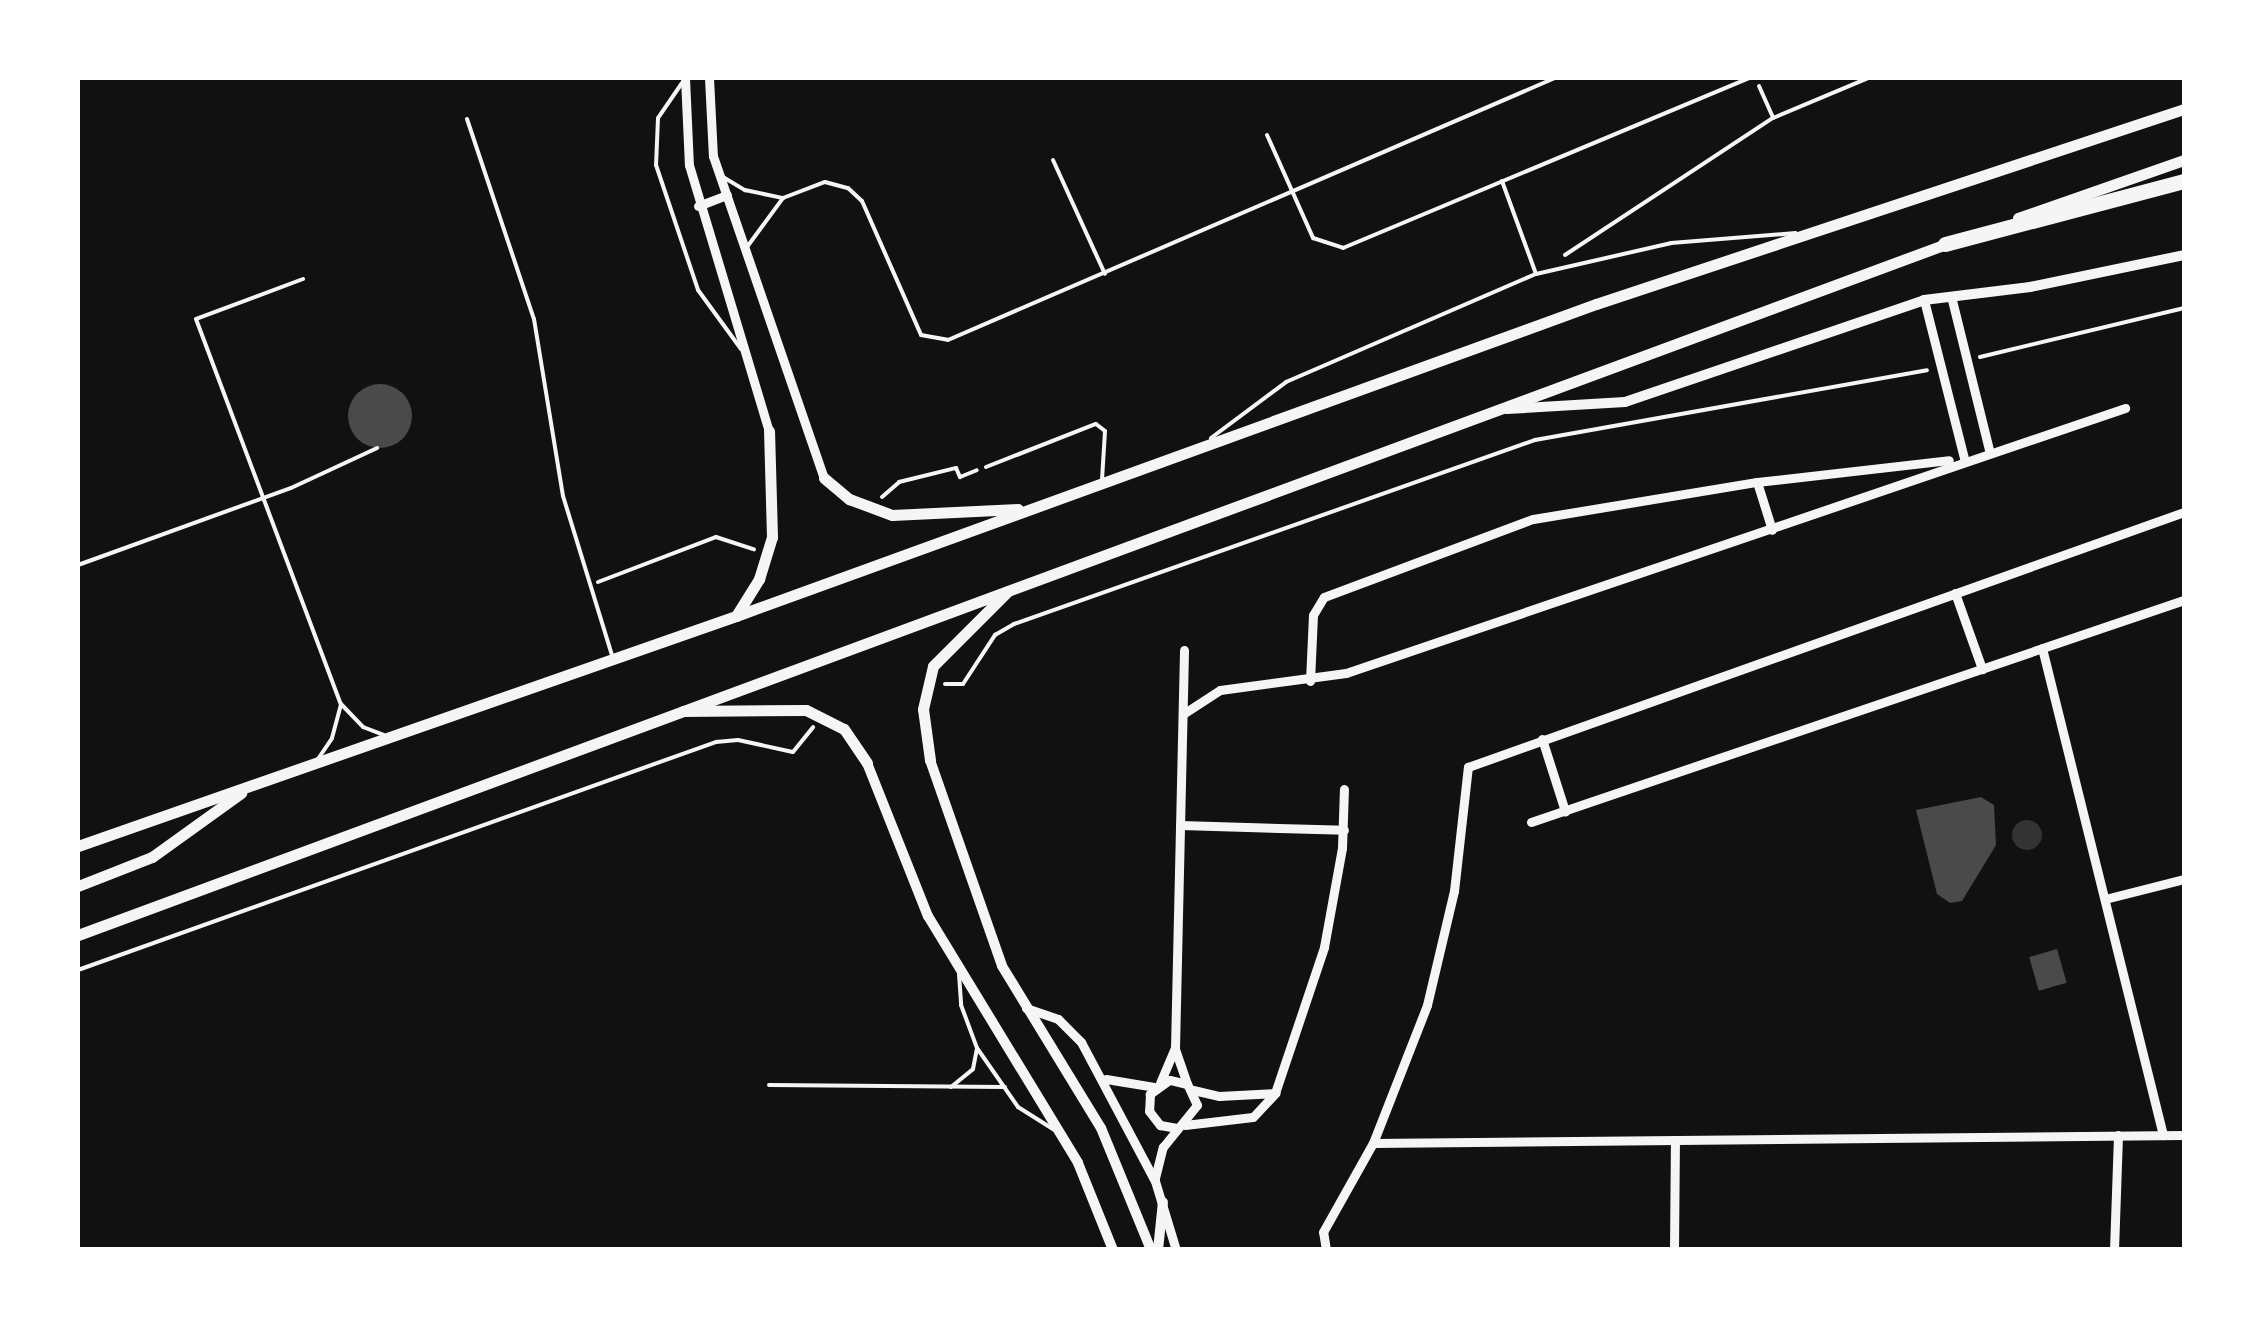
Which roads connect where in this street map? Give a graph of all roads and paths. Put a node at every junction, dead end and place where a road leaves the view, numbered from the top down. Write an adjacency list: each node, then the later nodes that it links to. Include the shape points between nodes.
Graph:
1 (685, 78): 18 (street, via 687,152); 30 (lane, via 658,118 656,164 698,290)
2 (709, 78): 12 (street, via 710,138)
3 (1556, 78): 15 (lane)
4 (1752, 78): 7 (path); 14 (lane)
5 (1868, 78): 7 (path)
6 (2184, 109): 19 (main road)
7 (1773, 118): 24 (path)
8 (466, 119): 50 (lane, via 542,346 562,496)
9 (1267, 135): 15 (lane)
10 (1053, 160): 23 (lane)
11 (2184, 160): 20 (main road)
12 (719, 173): 16 (street); 17 (lane, via 745,190)
13 (2184, 181): 20 (highway)
14 (1502, 182): 15 (lane, via 1343,248 1313,238); 24 (lane)
15 (1292, 192): 23 (lane)
16 (727, 196): 18 (street); 21 (street)
17 (784, 198): 21 (lane); 23 (lane, via 825,182 856,193 921,335 931,340 956,338)
18 (698, 206): 30 (street)
19 (1826, 233): 24 (lane, via 1710,237); 36 (main road, via 1596,304)
20 (1945, 244): 33 (main road)
21 (745, 251): 40 (street)
22 (2184, 255): 26 (street)
23 (1105, 274)
24 (1536, 274): 36 (lane, via 1286,382)
25 (303, 279): 43 (lane, via 196,319)
26 (1950, 296): 27 (street); 29 (street)
27 (1924, 300): 31 (street); 33 (street, via 1664,392 1580,408)
28 (2184, 308): 29 (path)
29 (1966, 360): 37 (street)
30 (754, 365): 34 (street)
31 (1942, 366): 38 (street); 59 (path, via 1534,440 1014,624 995,635 963,684 949,686)
32 (2125, 408): 37 (street)
33 (1489, 409): 51 (main road)
34 (770, 431): 48 (main road, via 774,501)
35 (377, 448): 43 (lane)
36 (1198, 450): 42 (main road)
37 (1989, 450): 38 (street)
38 (1966, 458): 41 (street); 47 (street)
39 (986, 466): 42 (lane, via 1100,424); 45 (path, via 960,477 956,468 899,482 883,495)
40 (824, 478): 45 (main road)
41 (1757, 482): 47 (street); 60 (street, via 1555,512 1324,597 1313,615)
42 (1103, 483): 44 (main road)
43 (264, 497): 49 (lane); 61 (lane)
44 (1032, 508): 45 (main road, via 920,516); 54 (main road)
45 (878, 512)
46 (2184, 512): 52 (street)
47 (1772, 530): 60 (street)
48 (768, 554): 50 (path, via 716,538); 54 (main road)
49 (78, 565)
50 (589, 585): 57 (lane)
51 (1014, 585): 59 (main road, via 946,647); 62 (main road)
52 (1955, 593): 58 (street); 66 (street)
53 (2184, 600): 55 (street)
54 (736, 616): 57 (main road)
55 (2042, 648): 58 (street); 79 (street)
56 (1184, 650): 64 (street)
57 (613, 660): 65 (main road)
58 (1982, 669): 72 (street)
59 (928, 676): 67 (main road, via 923,709)
60 (1310, 682): 64 (street, via 1239,684)
61 (341, 704): 65 (lane, via 363,727); 69 (lane, via 332,738)
62 (674, 711): 63 (main road); 80 (main road)
63 (817, 713): 68 (main road, via 844,728); 81 (path, via 809,740 793,752 716,742)
64 (1183, 714): 74 (street)
65 (394, 737): 69 (main road)
66 (1542, 738): 72 (street); 99 (street, via 1468,767 1443,943 1427,1005)
67 (930, 760): 83 (street, via 993,944)
68 (867, 763): 82 (street, via 914,887)
69 (311, 765): 70 (main road)
70 (248, 787): 76 (main road); 78 (main road, via 152,857)
71 (1344, 789): 75 (street)
72 (1565, 811): 73 (street)
73 (1531, 822)
74 (1180, 825): 75 (street); 85 (street)
75 (1344, 830): 92 (street, via 1324,948)
76 (78, 846)
77 (2184, 879): 79 (street)
78 (78, 886)
79 (2104, 898): 97 (street)
80 (78, 935)
81 (78, 970)
82 (960, 974): 84 (lane); 94 (street)
83 (1026, 1008): 86 (street, via 1067,1025); 103 (street, via 1102,1128)
84 (977, 1048): 89 (lane, via 973,1069); 90 (lane)
85 (1175, 1048): 88 (street); 91 (street)
86 (1103, 1078): 88 (street); 100 (street)
87 (769, 1085): 89 (lane)
88 (1158, 1085): 91 (street); 93 (street, via 1149,1112 1160,1125)
89 (950, 1087): 90 (lane)
90 (1005, 1087): 94 (lane, via 1027,1116)
91 (1190, 1087): 92 (street, via 1237,1096); 93 (street, via 1195,1113)
92 (1274, 1093): 93 (street, via 1262,1113)
93 (1181, 1126): 100 (street, via 1159,1158)
94 (1060, 1132): 102 (street)
95 (2184, 1134): 97 (street)
96 (2118, 1135): 97 (street); 98 (street); 108 (street)
97 (2163, 1135)
98 (1675, 1140): 99 (street); 107 (street)
99 (1373, 1144): 106 (street, via 1323,1232)
100 (1155, 1181): 101 (street)
101 (1164, 1202): 104 (street); 105 (street)
102 (1113, 1250)
103 (1151, 1250)
104 (1158, 1250)
105 (1176, 1250)
106 (1326, 1250)
107 (1674, 1250)
108 (2114, 1250)

